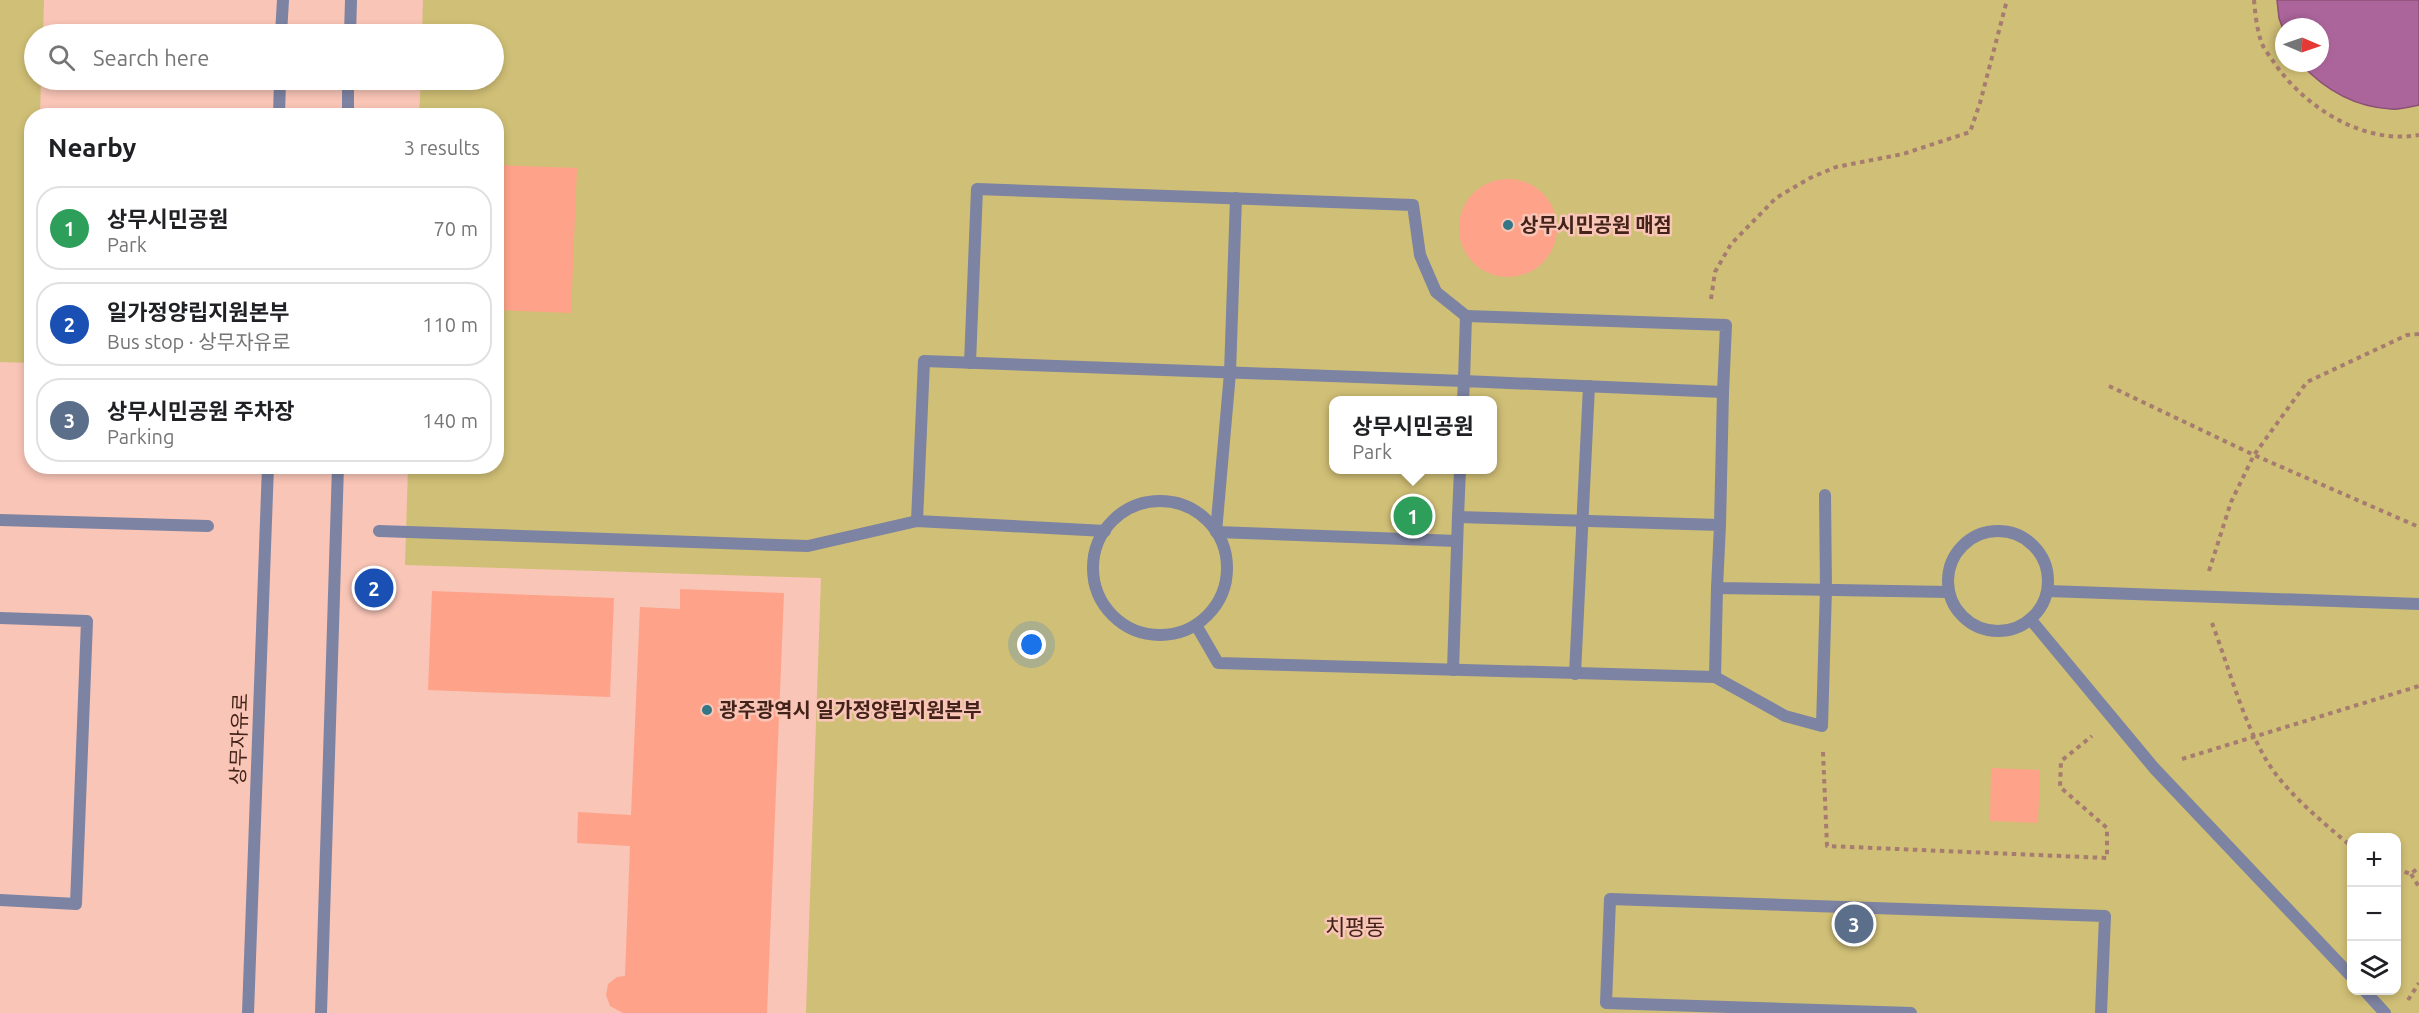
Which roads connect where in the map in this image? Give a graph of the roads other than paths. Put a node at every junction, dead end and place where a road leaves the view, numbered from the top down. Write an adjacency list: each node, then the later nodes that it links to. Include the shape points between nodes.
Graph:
1 (283, 0): 3 (street)
2 (351, 0): 4 (street)
3 (282, 24)
4 (350, 24)
5 (280, 90): 7 (street)
6 (348, 90): 8 (street)
7 (279, 108)
8 (348, 108)
9 (1236, 198): 10 (street, via 1413,205 1420,255 1436,292); 11 (street, via 977,189); 12 (street)
10 (1466, 316): 13 (street); 15 (street, via 1725,325)
11 (970, 363): 12 (street); 24 (street, via 924,362)
12 (1230, 373): 13 (street); 29 (street)
13 (1464, 381): 14 (street); 16 (street)
14 (1589, 386): 15 (street); 23 (street)
15 (1723, 392): 25 (street)
16 (1463, 396)
17 (268, 474): 46 (street, 상무자유로)
18 (338, 474): 47 (street)
19 (1460, 474): 21 (street)
20 (1825, 495): 32 (street)
21 (1458, 517): 23 (street); 30 (street)
22 (0, 520): 26 (street)
23 (1583, 520): 25 (street); 40 (street)
24 (917, 521): 27 (street, via 808,546); 28 (street)
25 (1720, 525): 31 (street)
26 (208, 526)
27 (379, 531)
28 (1105, 531): 29 (street, via 1121,514 1141,504 1164,501 1185,506 1202,516); 38 (street, via 1095,551 1093,574 1099,597 1112,615 1130,629 1152,635 1175,634)
29 (1216, 532): 30 (street); 38 (street, via 1227,572 1212,611)
30 (1457, 541): 39 (street)
31 (1717, 588): 32 (street); 41 (street)
32 (1826, 589): 34 (street); 41 (street, via 1822,726 1785,716)
33 (2048, 591): 34 (street, via 2044,560 2035,547 2022,537 1991,531 1963,545 1953,558); 35 (street); 37 (street)
34 (1949, 592): 37 (street, via 1967,621 1982,630 2000,632)
35 (2419, 604)
36 (0, 618): 42 (street, via 87,621 76,904)
37 (2031, 620): 43 (street, via 2154,768)
38 (1196, 625): 39 (street, via 1218,663)
39 (1454, 670): 40 (street)
40 (1575, 674): 41 (street)
41 (1715, 677)
42 (0, 900)
43 (2347, 972)
44 (2369, 995): 50 (street)
45 (1606, 1008): 48 (street); 49 (street, via 1610,899 2105,916)
46 (248, 1013)
47 (321, 1013)
48 (1911, 1013)
49 (2102, 1013)
50 (2385, 1013)

